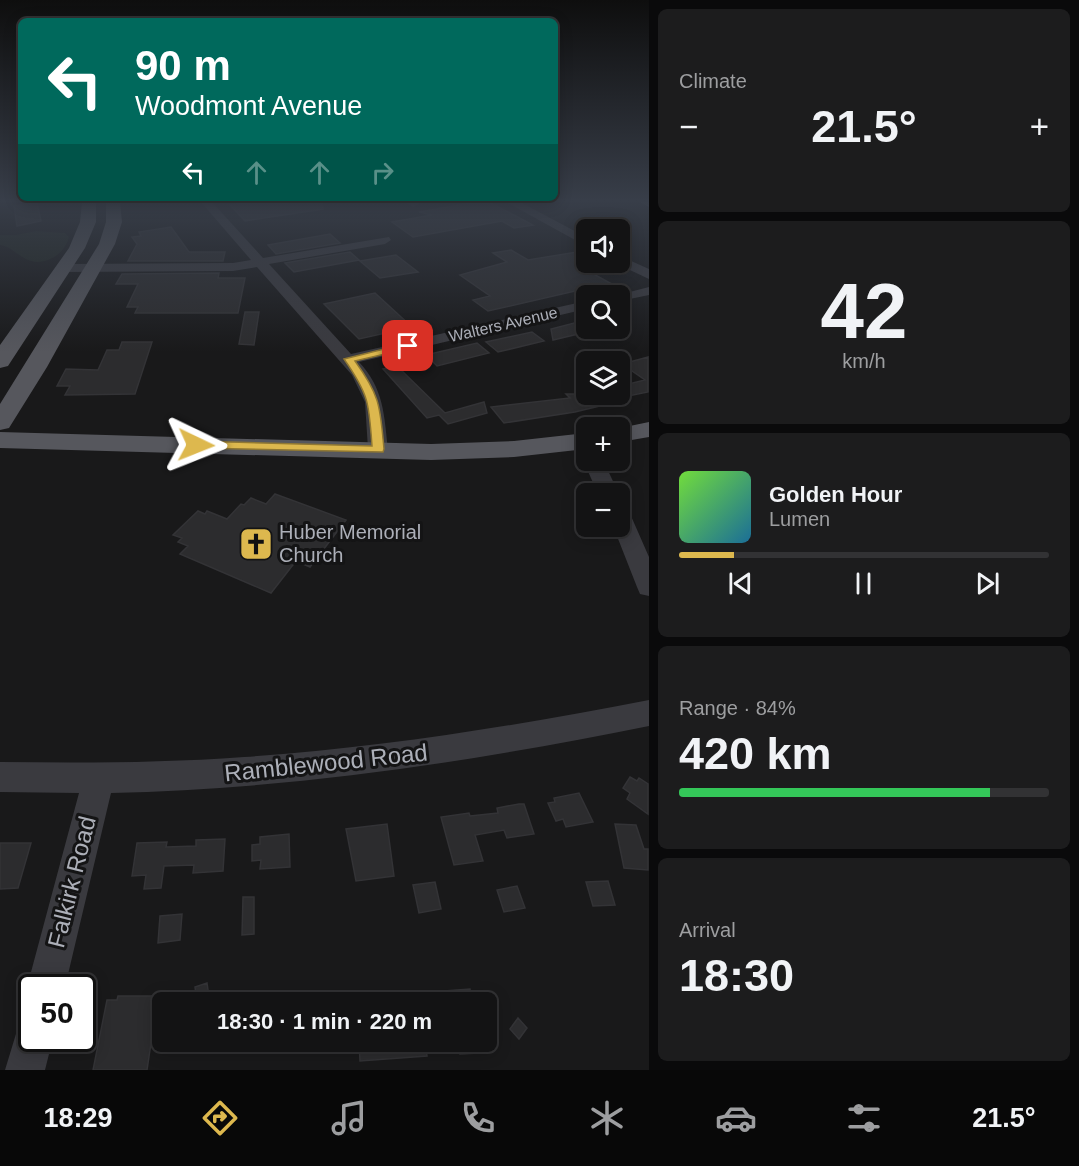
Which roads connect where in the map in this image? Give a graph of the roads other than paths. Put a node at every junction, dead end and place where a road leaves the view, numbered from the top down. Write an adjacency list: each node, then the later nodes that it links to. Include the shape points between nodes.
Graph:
1 (74, 252): 7 (main road)
2 (102, 252): 8 (main road)
3 (251, 252): 5 (street)
4 (321, 252): 5 (street)
5 (261, 263): 8 (street, via 224,268); 13 (street)
6 (630, 265): 9 (street)
7 (64, 268): 8 (street); 14 (main road)
8 (92, 268): 15 (main road)
9 (648, 275)
10 (648, 291): 11 (street)
11 (630, 295)
12 (576, 307): 13 (street, Walters Avenue)
13 (349, 359): 20 (street, via 374,402)
14 (0, 362)
15 (0, 423)
16 (648, 429): 17 (main road)
17 (630, 433)
18 (0, 440): 20 (main road)
19 (576, 448): 20 (main road)
20 (378, 449)
21 (628, 537): 22 (street)
22 (648, 587)
23 (648, 713): 25 (street, Ramblewood Road, via 384,760 165,778)
24 (0, 777): 25 (street, Ramblewood Road)
25 (99, 777): 26 (street, Falkirk Road)
26 (49, 974)
27 (30, 1052): 28 (street)
28 (25, 1070)

